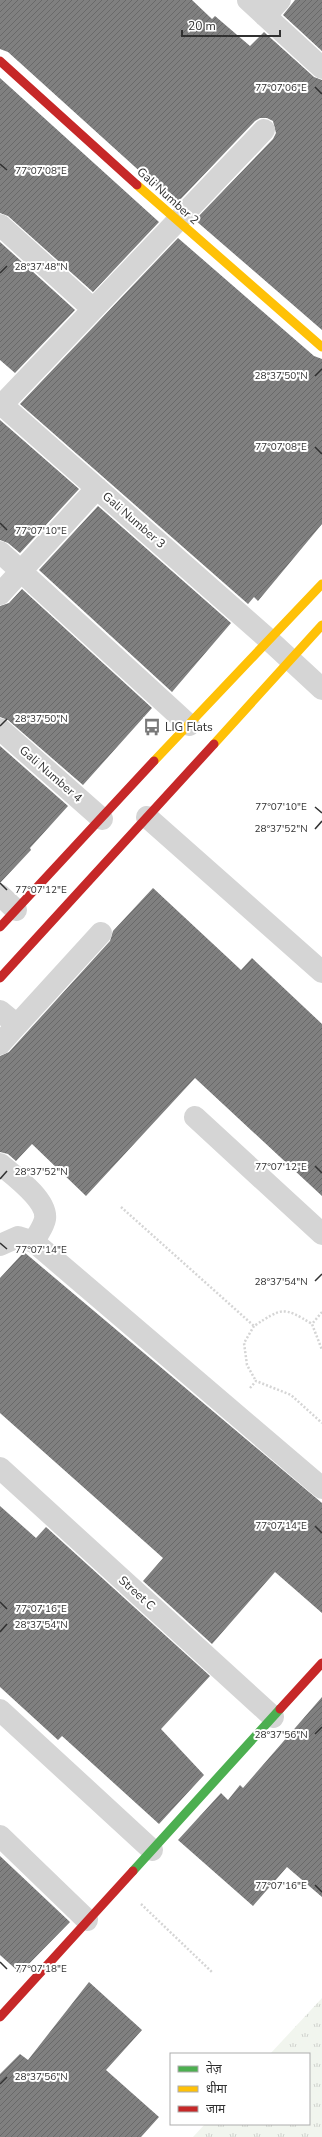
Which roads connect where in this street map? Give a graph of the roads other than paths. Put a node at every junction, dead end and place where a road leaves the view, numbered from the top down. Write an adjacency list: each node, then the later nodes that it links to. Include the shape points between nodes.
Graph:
1 (248, 0): 3 (street)
2 (280, 0): 3 (street)
3 (265, 16): 5 (street)
4 (0, 61): 7 (street, Gali Number 2)
5 (322, 68)
6 (264, 130): 7 (street)
7 (177, 221): 9 (street); 10 (street, Gali Number 2)
8 (0, 225): 9 (street)
9 (93, 309): 11 (street)
10 (322, 347)
11 (1, 405): 12 (street, Gali Number 3)
12 (98, 488): 14 (street); 18 (street, Gali Number 3)
13 (0, 552): 14 (street)
14 (21, 572): 16 (street); 21 (street)
15 (322, 584): 18 (street)
16 (0, 594)
17 (322, 625): 19 (street)
18 (268, 639): 19 (street, Gali Number 3); 21 (street)
19 (290, 660): 20 (street, Gali Number 3); 23 (street)
20 (322, 689)
21 (189, 725): 24 (street)
22 (0, 729): 24 (street, Gali Number 4)
23 (147, 817): 29 (street); 30 (street)
24 (102, 819): 26 (street)
25 (0, 895): 26 (street)
26 (16, 910): 27 (street)
27 (0, 927)
28 (101, 933): 32 (street)
29 (322, 972)
30 (0, 978)
31 (0, 1011): 32 (street)
32 (17, 1025): 33 (street)
33 (0, 1044)
34 (196, 1117): 36 (street)
35 (0, 1164): 37 (street, via 23,1183 44,1208 45,1219)
36 (322, 1234)
37 (34, 1242): 38 (street, via 18,1237); 40 (street)
38 (0, 1245)
39 (0, 1468): 43 (street, Street C)
40 (322, 1488)
41 (322, 1663): 43 (street)
42 (0, 1710): 45 (street)
43 (273, 1717): 45 (street)
44 (0, 1836): 46 (street)
45 (152, 1850): 46 (street)
46 (87, 1920): 47 (street)
47 (0, 2017)

